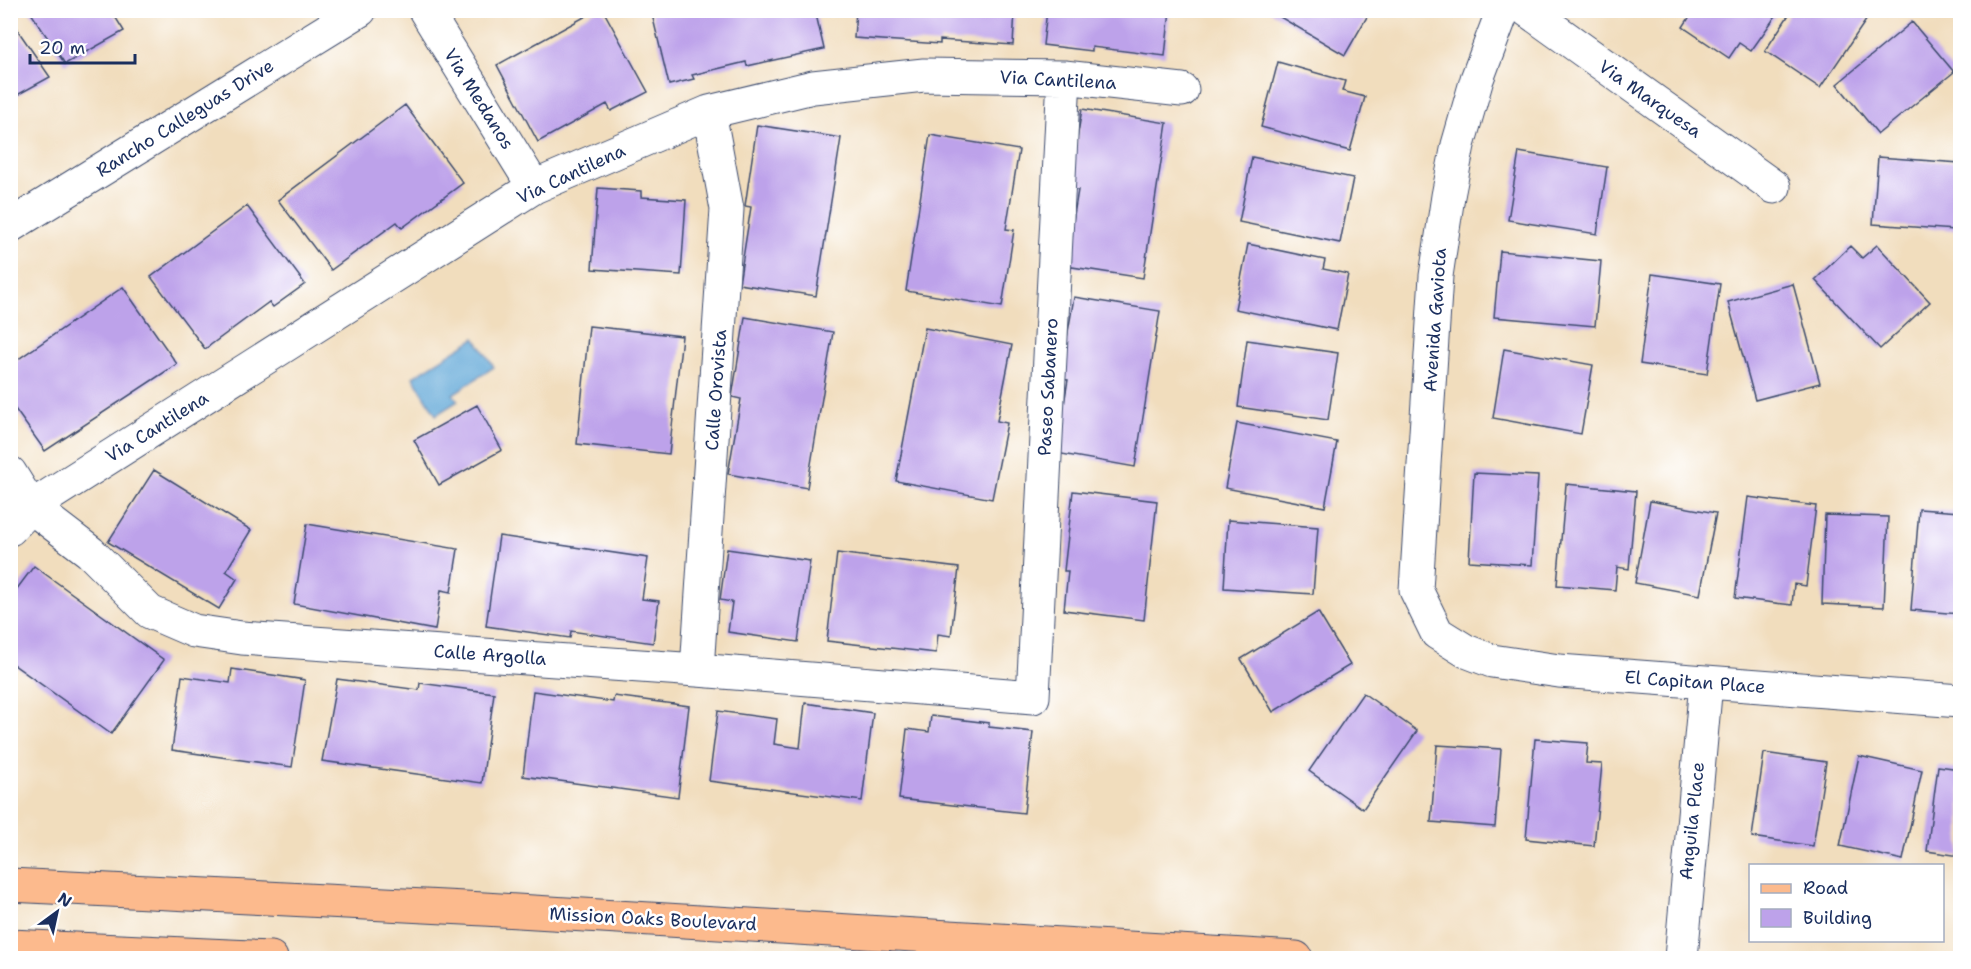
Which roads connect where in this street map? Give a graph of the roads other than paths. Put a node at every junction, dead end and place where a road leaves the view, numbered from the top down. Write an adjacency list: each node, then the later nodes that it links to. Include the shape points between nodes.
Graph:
1 (360, 10): 10 (street, Rancho Calleguas Drive)
2 (425, 10): 8 (street, Via Medanos)
3 (1503, 10): 13 (street, Avenida Gaviota, via 1458,145 1437,276 1416,590)
4 (1527, 10): 9 (street, Via Marquesa)
5 (1064, 77): 6 (street, Via Cantilena); 7 (street, Via Cantilena, via 924,75 813,87); 16 (street, Paseo Sabanero)
6 (1182, 90)
7 (709, 112): 8 (street, Via Cantilena); 14 (street, Calle Orovista, via 727,209)
8 (534, 187): 12 (street, Via Cantilena)
9 (1774, 187)
10 (10, 226)
11 (10, 473): 12 (street, Calle Argolla)
12 (21, 518): 14 (street, Calle Argolla, via 90,552 150,612 194,631 242,638)
13 (1437, 633): 15 (street, El Capitan Place, via 1492,661 1558,671)
14 (698, 669): 16 (street, Calle Argolla)
15 (1706, 683): 17 (street, El Capitan Place); 22 (street, Anguila Place)
16 (1033, 697)
17 (1960, 700)
18 (10, 885): 21 (main road, Mission Oaks Boulevard)
19 (10, 946): 20 (main road)
20 (271, 958)
21 (1296, 958)
22 (1681, 958)

